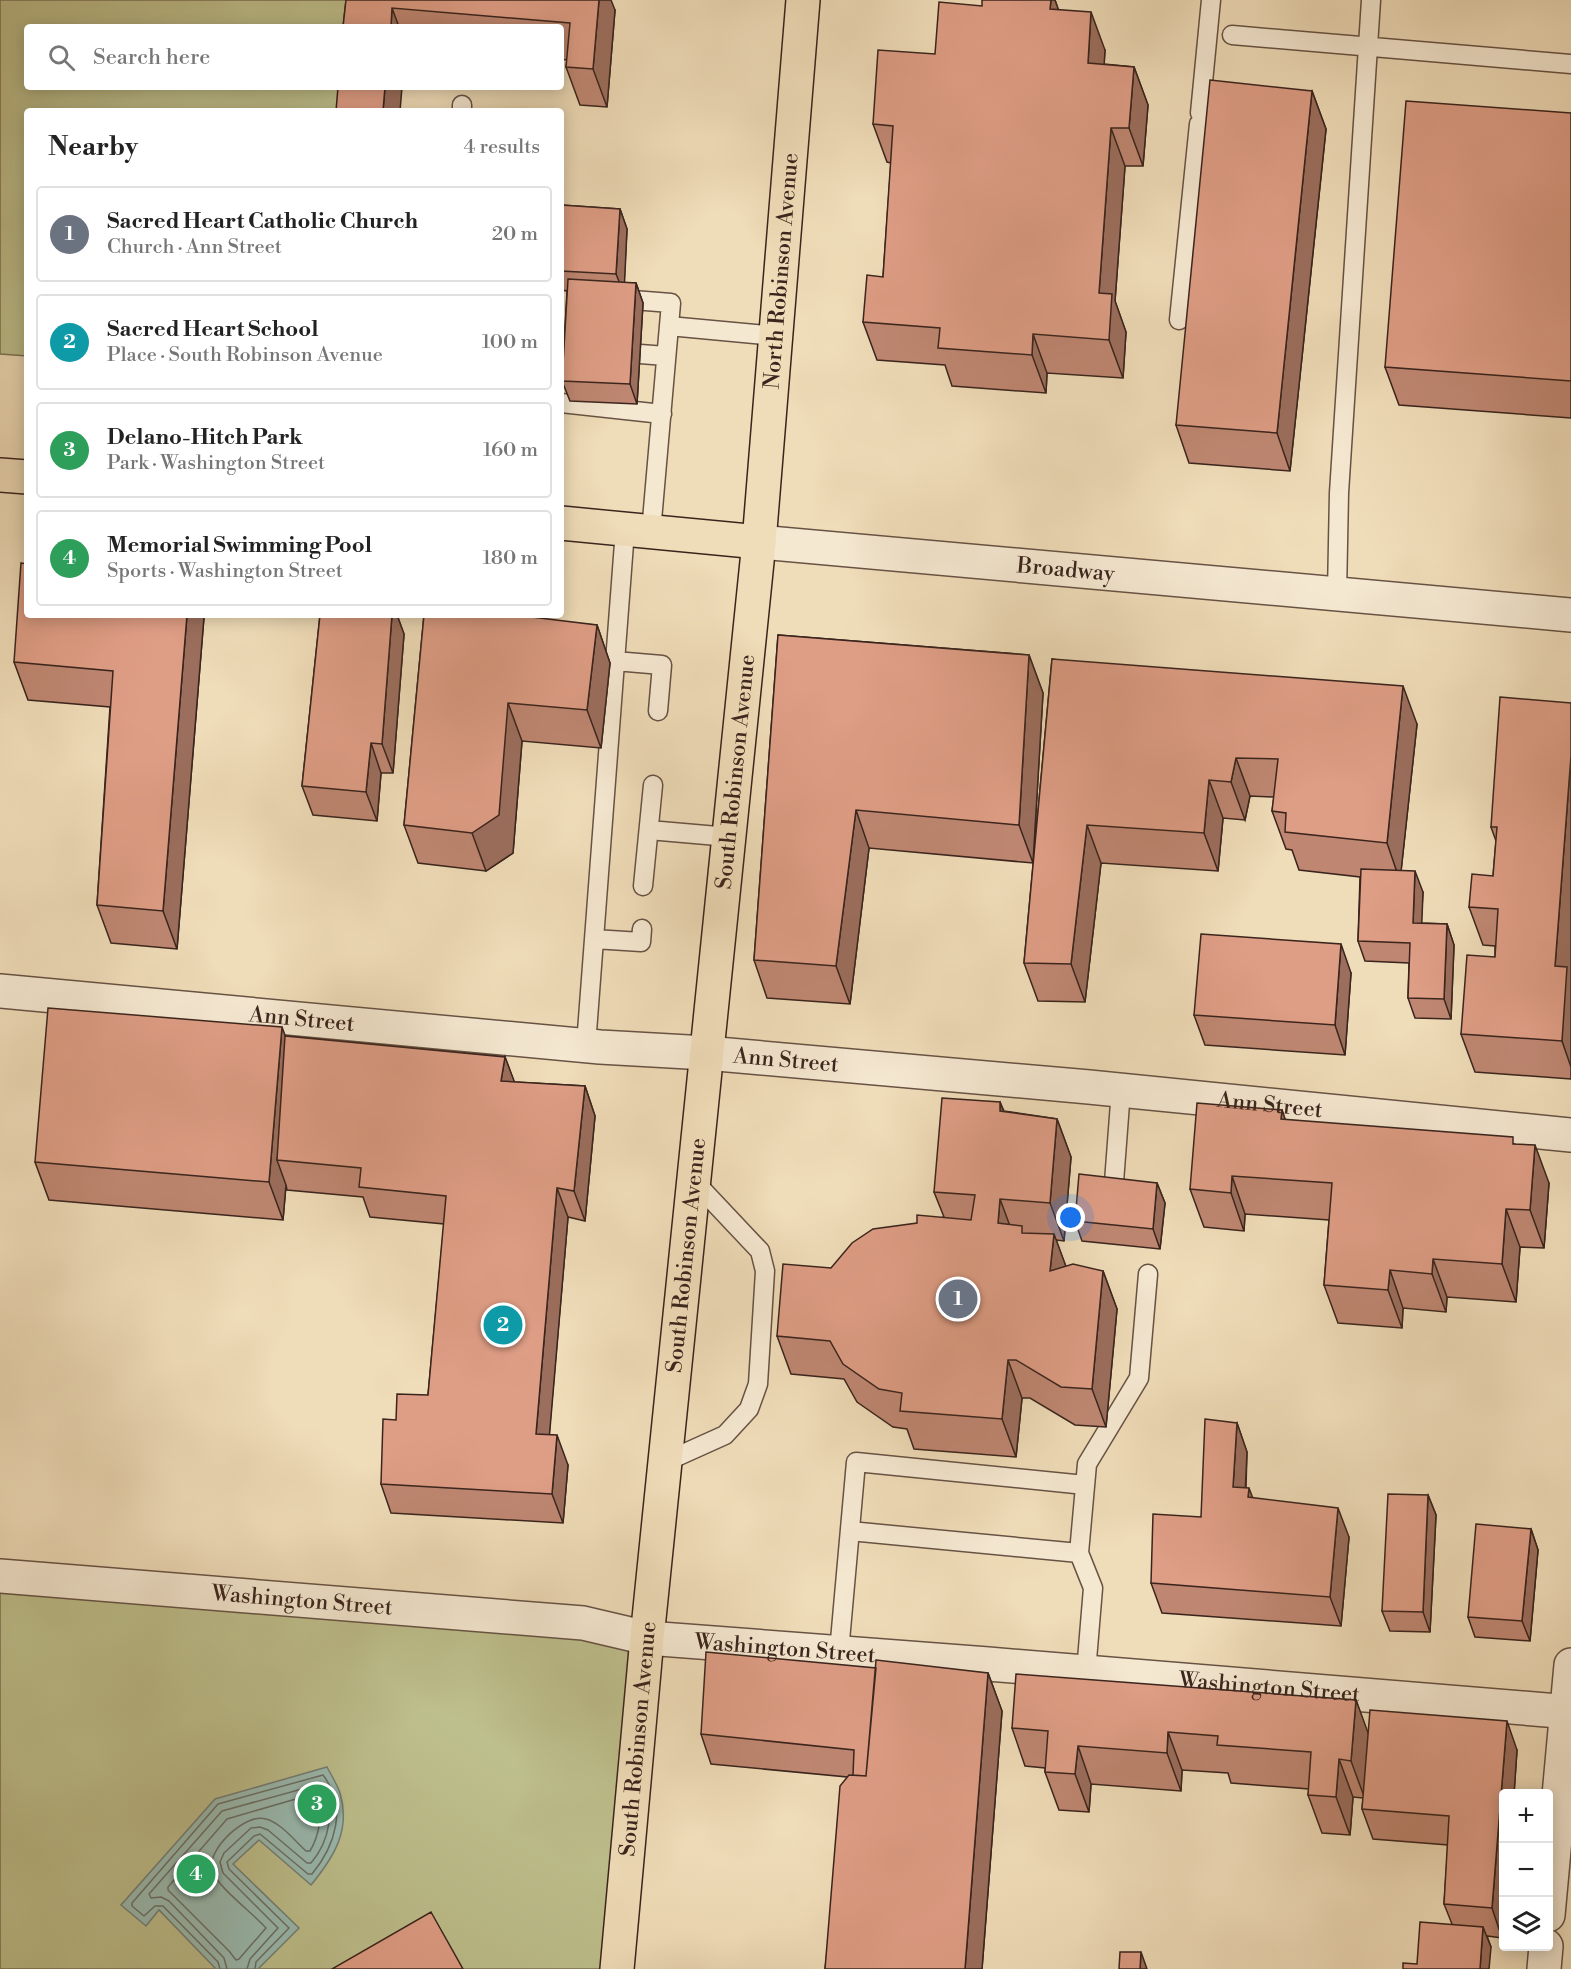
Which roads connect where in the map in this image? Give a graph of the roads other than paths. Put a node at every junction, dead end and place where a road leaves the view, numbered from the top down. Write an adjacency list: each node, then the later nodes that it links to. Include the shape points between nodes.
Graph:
1 (803, 0): 10 (main road, North Robinson Avenue)
2 (1212, 0): 8 (lane)
3 (1371, 0): 5 (lane)
4 (1232, 35): 5 (lane)
5 (1369, 46): 6 (lane); 20 (lane, via 1339,493)
6 (1571, 64)
7 (605, 298): 9 (lane, via 671,303)
8 (1179, 320)
9 (669, 326): 10 (lane); 12 (lane)
10 (776, 336): 19 (main road, North Robinson Avenue)
11 (640, 354): 12 (lane)
12 (666, 356): 14 (lane)
13 (564, 403): 14 (lane)
14 (662, 414): 18 (lane)
15 (0, 475): 16 (main road)
16 (24, 477)
17 (564, 523): 18 (main road, Broadway)
18 (638, 531): 19 (main road, Broadway); 22 (lane)
19 (759, 542): 20 (street, Broadway); 26 (main road, South Robinson Avenue)
20 (1337, 594): 21 (street, Broadway)
21 (1571, 615)
22 (615, 661): 23 (lane, via 662,665); 29 (lane)
23 (658, 711)
24 (653, 785): 25 (lane)
25 (649, 830): 26 (lane); 27 (lane)
26 (729, 837): 32 (main road, South Robinson Avenue)
27 (643, 886)
28 (642, 929): 29 (lane, via 641,942)
29 (594, 939): 31 (lane)
30 (0, 992): 31 (street, Ann Street)
31 (586, 1045): 32 (street, Ann Street)
32 (706, 1053): 33 (street, Ann Street); 35 (main road, South Robinson Avenue)
33 (1121, 1090): 34 (street, Ann Street); 36 (lane)
34 (1571, 1135)
35 (693, 1180): 38 (main road, South Robinson Avenue); 38 (lane, via 760,1251 765,1271 758,1384 749,1409 725,1435)
36 (1114, 1182)
37 (1148, 1274): 39 (lane, via 1139,1378 1087,1464)
38 (665, 1462): 43 (main road, South Robinson Avenue)
39 (1085, 1485): 40 (lane, via 856,1462); 41 (lane)
40 (850, 1531): 41 (lane); 44 (lane)
41 (1079, 1553): 46 (lane, via 1093,1588)
42 (0, 1575): 43 (street, Washington Street, via 583,1623)
43 (647, 1638): 44 (street, Washington Street); 50 (main road, South Robinson Avenue)
44 (839, 1652): 46 (street, Washington Street)
45 (1571, 1665): 47 (street)
46 (1086, 1672): 47 (street, Washington Street)
47 (1569, 1712): 48 (street)
48 (1550, 1897)
49 (1546, 1951): 51 (street)
50 (617, 1969)
51 (1544, 1969)

